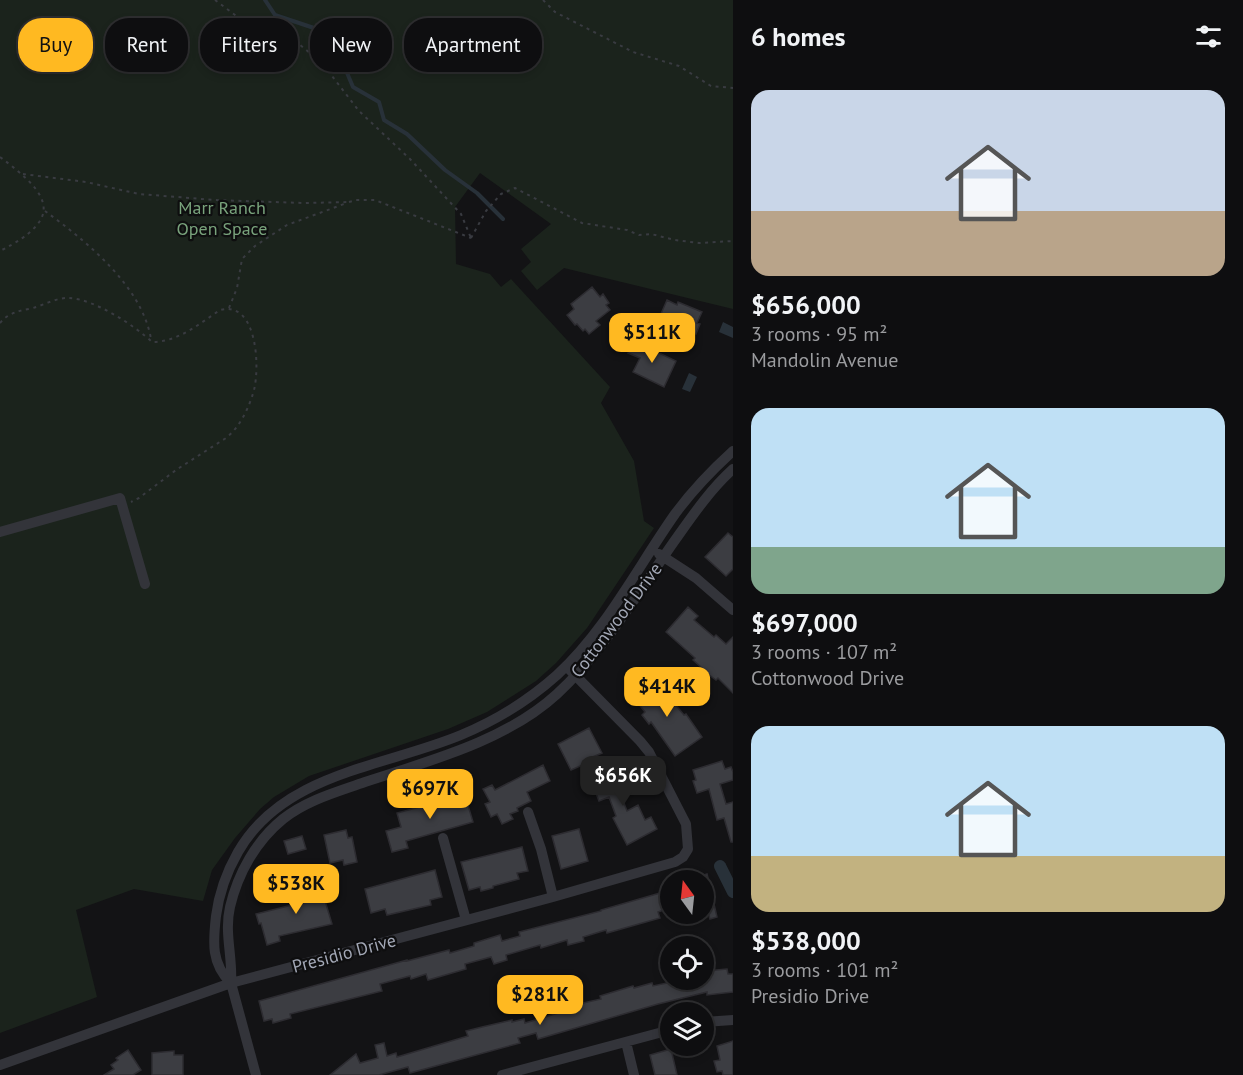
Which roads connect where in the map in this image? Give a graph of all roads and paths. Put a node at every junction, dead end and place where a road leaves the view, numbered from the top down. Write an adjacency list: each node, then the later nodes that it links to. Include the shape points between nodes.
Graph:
1 (215, 0): 8 (path, via 243,21 299,44 322,63 359,111 461,214)
2 (543, 0): 3 (path, via 555,12 633,52 679,66 711,86)
3 (733, 88)
4 (0, 157): 5 (path)
5 (23, 174): 6 (path, via 139,194 215,200); 7 (path, via 40,194)
6 (350, 202): 8 (path, via 375,200); 11 (path, via 287,225 255,246 242,259)
7 (45, 211): 10 (path, via 30,233); 13 (path, via 87,243 121,279 139,306)
8 (471, 238): 9 (path, via 486,211 501,194 515,188 582,223 699,243)
9 (733, 241)
10 (0, 251)
11 (229, 308): 13 (path, via 173,339); 16 (path, via 248,322 256,353 254,388 245,414 226,438)
12 (0, 323): 13 (path, via 17,311 68,297 89,302 141,331)
13 (152, 342)
14 (733, 451): 18 (street, Cottonwood Drive, via 676,513)
15 (733, 469): 19 (street, Cottonwood Drive, via 700,505)
16 (123, 505): 17 (street, via 120,498); 20 (street)
17 (0, 532)
18 (652, 550): 19 (street); 22 (street, Cottonwood Drive)
19 (663, 556): 21 (street); 23 (street, Cottonwood Drive)
20 (145, 584)
21 (733, 610)
22 (566, 666): 23 (street); 28 (street, Cottonwood Drive, via 522,703 486,724 315,785 295,794 262,820 231,865 217,906 216,962 220,973)
23 (577, 675): 26 (street, Presidio Drive, via 650,752 686,824 688,849 675,862); 28 (street, Cottonwood Drive, via 555,696 490,738 307,803 283,819 258,844 233,896 227,924)
24 (528, 812): 26 (street)
25 (443, 838): 27 (street)
26 (554, 897): 27 (street, Presidio Drive)
27 (466, 920): 28 (street, Presidio Drive)
28 (231, 983): 33 (street, Presidio Drive); 34 (street)
29 (733, 1020): 30 (street)
30 (714, 1021)
31 (660, 1033): 32 (street)
32 (626, 1042): 35 (street); 36 (street)
33 (0, 1065)
34 (256, 1075)
35 (502, 1075)
36 (634, 1075)

